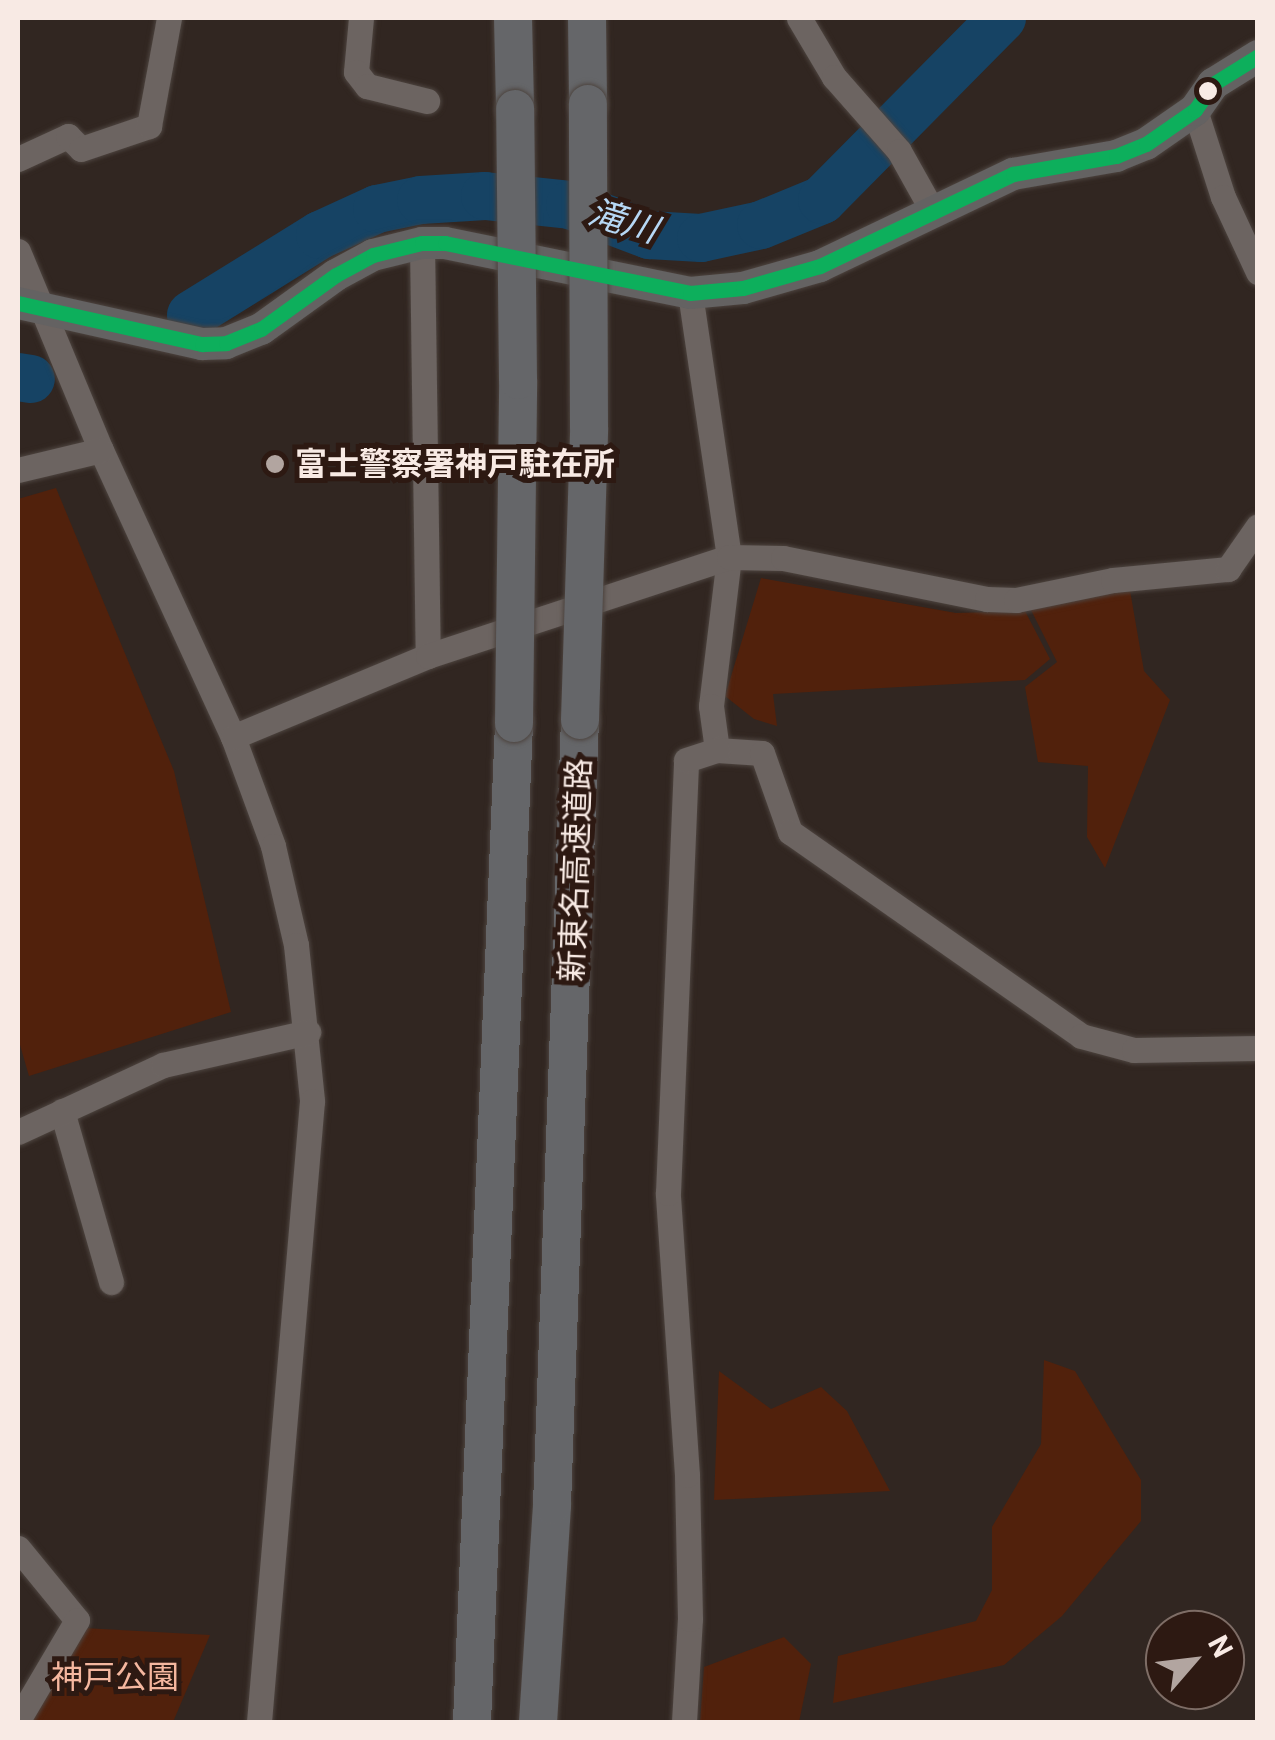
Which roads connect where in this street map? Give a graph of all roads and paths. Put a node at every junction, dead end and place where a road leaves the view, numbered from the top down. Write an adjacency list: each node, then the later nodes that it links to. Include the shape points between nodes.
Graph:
1 (169, 18): 9 (street, via 149,126 81,149 68,136)
2 (361, 18): 7 (street, via 356,72 367,86)
3 (514, 18): 31 (highway, 新東名高速道路, bridge, via 514,723)
4 (587, 18): 32 (highway, 新東名高速道路, bridge, via 589,428 552,1505)
5 (799, 18): 10 (street, via 834,77 899,151)
6 (1258, 56): 8 (main road, via 1213,84)
7 (427, 102)
8 (1195, 110): 10 (main road, via 1116,156 1013,174); 13 (street, via 1223,197)
9 (18, 159)
10 (932, 210): 14 (main road, via 820,266 743,288)
11 (422, 243): 14 (main road); 15 (main road, via 374,255 261,330 226,343 202,344); 20 (street)
12 (18, 251): 15 (street)
13 (1258, 272)
14 (690, 294): 19 (street)
15 (29, 306): 16 (street)
16 (101, 450): 17 (street); 21 (street)
17 (18, 470)
18 (1258, 526): 19 (street, via 1228,569 1113,580 1016,600 783,558)
19 (729, 557): 20 (street); 22 (street, via 711,706)
20 (428, 656): 21 (street)
21 (233, 737): 23 (street, via 273,846)
22 (717, 750): 24 (street, via 762,753 790,832 1082,1036 1134,1050); 33 (street, via 686,760 668,1193 686,1475 690,1619)
23 (308, 1032): 25 (street, via 163,1065); 30 (street, via 307,1182)
24 (1258, 1048)
25 (62, 1110): 26 (street); 27 (street)
26 (18, 1132)
27 (111, 1282)
28 (18, 1548): 29 (street, via 77,1620)
29 (18, 1720)
30 (259, 1722)
31 (472, 1722)
32 (538, 1722)
33 (684, 1722)

